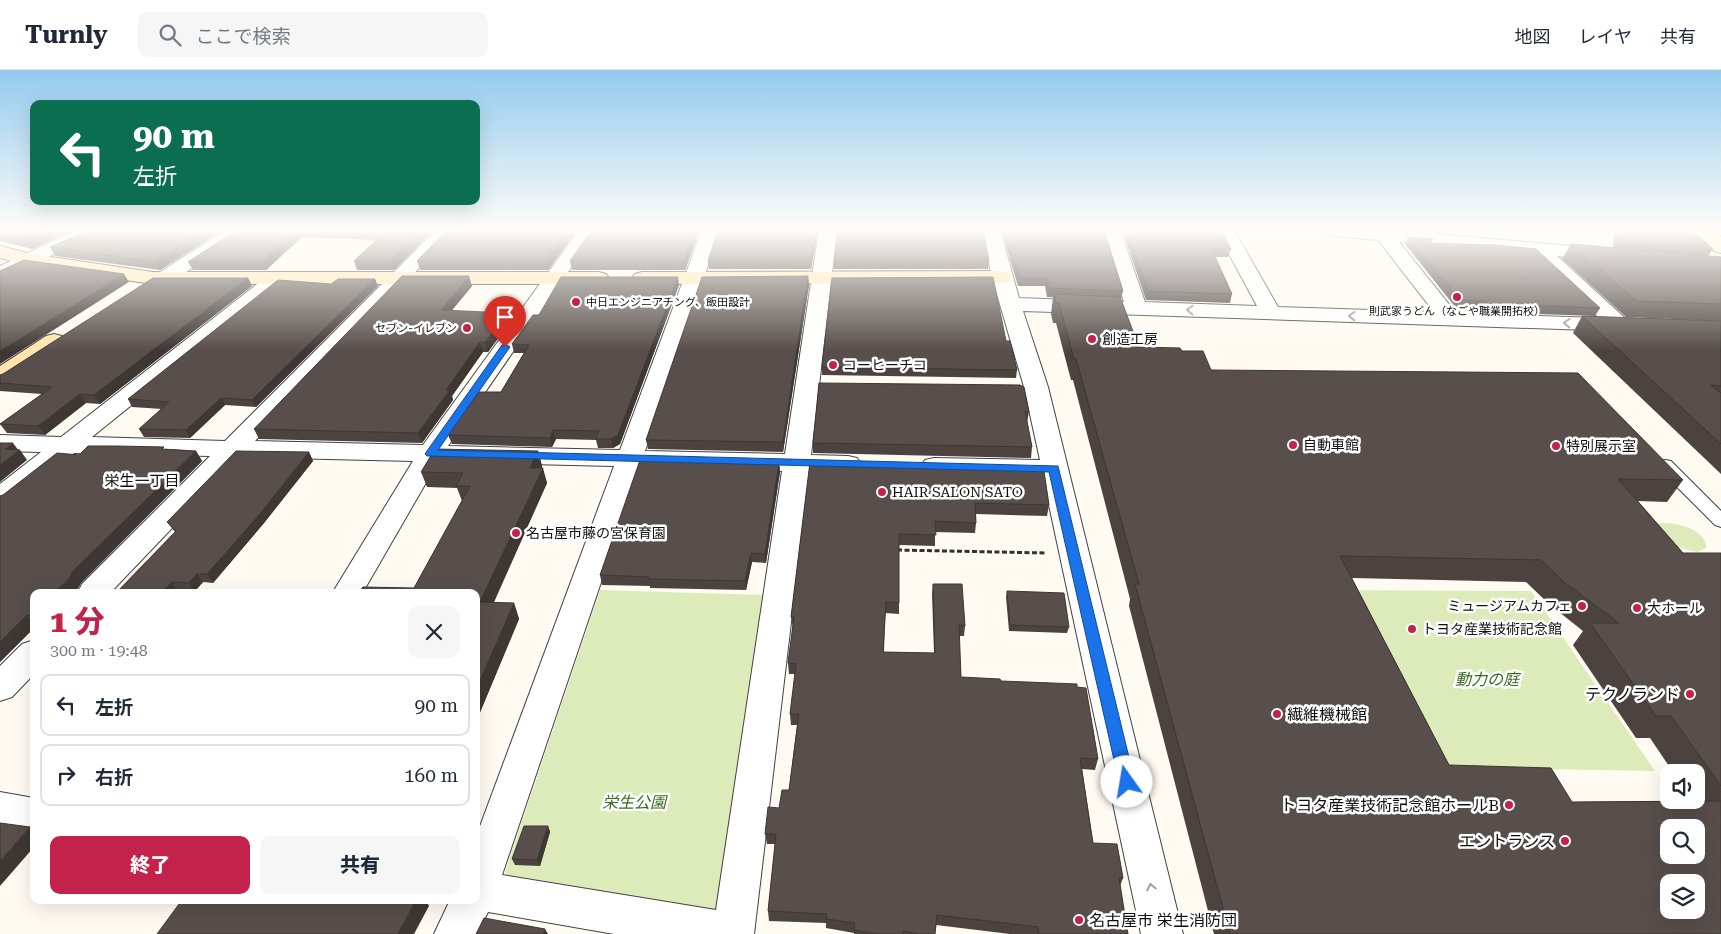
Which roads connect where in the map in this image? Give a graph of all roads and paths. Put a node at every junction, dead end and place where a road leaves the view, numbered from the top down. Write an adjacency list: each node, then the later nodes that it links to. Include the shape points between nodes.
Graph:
1 (103, 270): 15 (street)
2 (171, 270): 15 (street)
3 (407, 270): 17 (street)
4 (559, 270): 18 (street)
5 (696, 270): 12 (street)
6 (824, 270): 13 (street)
7 (1000, 270): 14 (street)
8 (1124, 270): 21 (street)
9 (1247, 270): 22 (street)
10 (1412, 270): 23 (street)
11 (1563, 270): 23 (street, one-way to 23, via 1629,326)
12 (694, 277): 13 (street); 18 (street); 31 (street)
13 (823, 277): 14 (street); 32 (street, via 818,384)
14 (1002, 277): 20 (street)
15 (158, 278): 16 (street); 19 (street)
16 (277, 278): 17 (street); 27 (street)
17 (400, 278): 18 (street); 28 (street)
18 (553, 278): 29 (street)
19 (124, 296)
20 (1011, 304): 21 (street); 35 (street, via 1026,387)
21 (1137, 308): 22 (street, one-way to 21)
22 (1271, 313): 23 (street, one-way to 22)
23 (1450, 319)
24 (74, 328): 25 (street)
25 (0, 376)
26 (0, 443): 27 (street)
27 (67, 445): 28 (street); 36 (street)
28 (233, 449): 29 (street); 40 (street)
29 (430, 454): 31 (street); 41 (street)
30 (1653, 454): 37 (lane)
31 (630, 458): 32 (street); 46 (street)
32 (798, 462): 33 (street); 50 (street)
33 (867, 464)
34 (906, 465): 35 (street)
35 (1054, 468): 39 (street)
36 (0, 498)
37 (1721, 521)
38 (896, 550): 39 (path)
39 (1074, 554): 51 (street, one-way to 39)
40 (95, 589)
41 (350, 589)
42 (30, 657): 43 (street)
43 (0, 687)
44 (0, 809): 45 (street)
45 (30, 814)
46 (480, 882)
47 (480, 894): 50 (street)
48 (470, 904): 49 (street)
49 (455, 934)
50 (733, 934)
51 (1162, 934)

